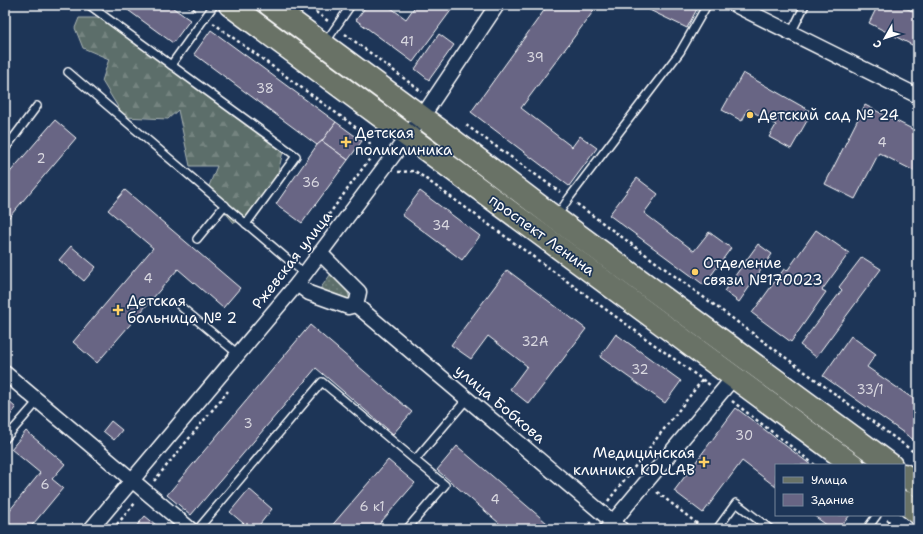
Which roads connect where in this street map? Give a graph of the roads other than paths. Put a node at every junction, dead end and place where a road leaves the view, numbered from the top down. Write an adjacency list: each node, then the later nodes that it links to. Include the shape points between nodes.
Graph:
1 (89, 5): 12 (lane)
2 (214, 5): 12 (lane)
3 (230, 5): 17 (main road, проспект Ленина)
4 (270, 5): 11 (main road, проспект Ленина)
5 (351, 5): 11 (lane)
6 (497, 5): 16 (street, Ржевская улица)
7 (707, 5): 20 (lane, via 680,52)
8 (735, 5): 10 (street)
9 (805, 5): 10 (lane)
10 (791, 33): 14 (street)
11 (330, 36): 16 (main road, проспект Ленина)
12 (171, 65): 21 (lane, via 296,156)
13 (68, 72): 19 (lane)
14 (918, 96)
15 (37, 106): 18 (lane)
16 (422, 117): 17 (street, Ржевская улица); 20 (main road, проспект Ленина)
17 (408, 136): 23 (street, Ржевская улица); 29 (main road, проспект Ленина)
18 (5, 149)
19 (225, 206): 21 (lane); 22 (lane)
20 (555, 218): 35 (main road, проспект Ленина)
21 (246, 224): 24 (lane)
22 (197, 239)
23 (320, 253): 24 (street, Ржевская улица); 25 (street, via 359,292)
24 (301, 279): 25 (street, via 309,293 348,307); 27 (street, Ржевская улица)
25 (356, 305): 30 (street, улица Бобкова)
26 (180, 306): 27 (lane)
27 (238, 354): 37 (street, Ржевская улица)
28 (5, 373): 31 (street)
29 (728, 385): 34 (main road, проспект Ленина); 42 (street)
30 (467, 399): 33 (lane); 42 (street, улица Бобкова, via 600,511)
31 (38, 401): 32 (lane); 37 (street)
32 (5, 440)
33 (415, 460): 45 (lane, via 322,382); 46 (lane, via 444,485)
34 (851, 464)
35 (890, 464)
36 (905, 476): 38 (main road)
37 (132, 480): 43 (street, Ржевская улица); 44 (street)
38 (918, 485)
39 (905, 503): 40 (main road)
40 (918, 512)
41 (877, 516): 49 (lane)
42 (614, 527)
43 (91, 529)
44 (190, 529)
45 (198, 529)
46 (408, 529)
47 (717, 529): 48 (lane, via 736,504)
48 (770, 529)
49 (867, 529)

